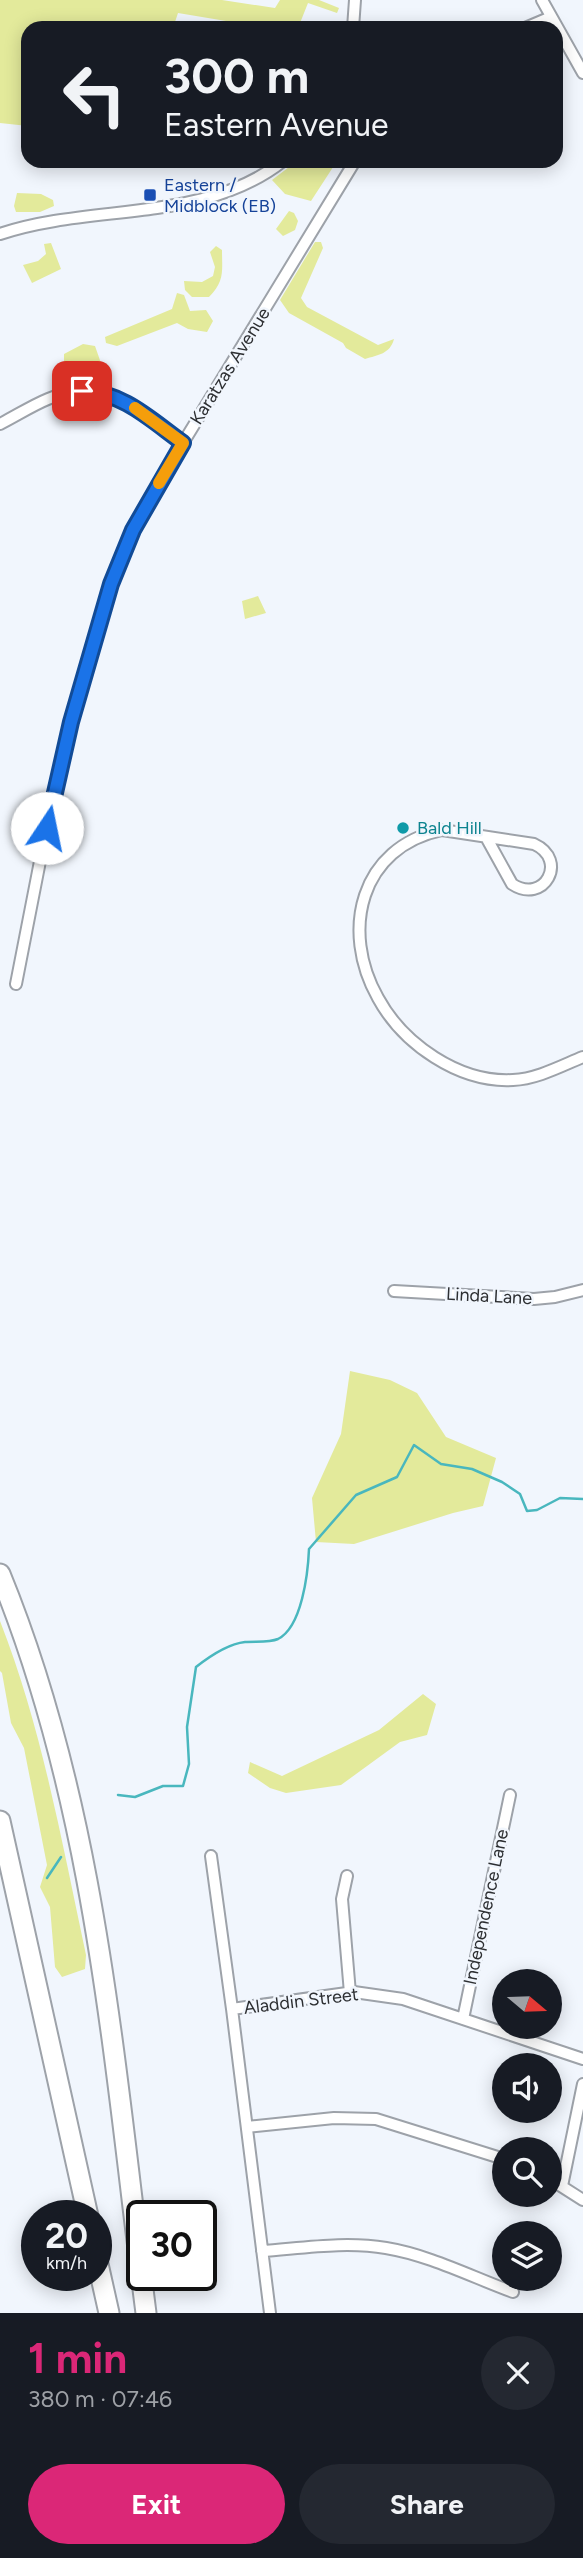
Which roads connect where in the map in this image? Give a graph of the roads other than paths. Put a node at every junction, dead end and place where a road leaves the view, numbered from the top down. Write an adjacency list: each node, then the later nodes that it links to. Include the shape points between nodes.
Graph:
1 (355, 0): 4 (street)
2 (542, 0): 3 (street)
3 (551, 17): 5 (street); 6 (street)
4 (354, 21)
5 (542, 21)
6 (553, 21)
7 (563, 38): 8 (street)
8 (583, 73)
9 (273, 168): 11 (street, via 253,182 217,196 58,220)
10 (351, 168): 13 (street, Karatzas Avenue)
11 (0, 234)
12 (0, 424): 13 (street, via 61,394 93,391 123,400)
13 (183, 443): 15 (street, Karatzas Avenue, via 133,530 103,607 51,805)
14 (486, 838): 14 (street, via 512,884 527,890 547,880 551,866 541,847); 16 (street, via 455,831 428,833 404,844 381,863 367,888 360,916 363,960 372,988 417,1044 460,1071 522,1079)
15 (16, 984)
16 (583, 1056)
17 (583, 1290): 18 (street, Linda Lane, via 534,1298)
18 (394, 1291)
19 (0, 1574): 38 (highway, via 48,1714 83,1859 103,1974)
20 (510, 1795): 26 (street, Independence Lane)
21 (0, 1821): 32 (highway)
22 (211, 1856): 25 (street)
23 (347, 1876): 24 (street, via 342,1899)
24 (350, 1993): 25 (street, Aladdin Street); 26 (street, Aladdin Street, via 403,1999)
25 (232, 2009): 29 (street, Aladdin Street)
26 (463, 2019): 27 (street, Aladdin Street)
27 (583, 2059)
28 (583, 2084): 31 (street)
29 (247, 2127): 30 (street, via 334,2118 376,2119); 34 (street, Aladdin Street)
30 (492, 2155)
31 (562, 2186): 33 (street)
32 (84, 2200)
33 (583, 2200)
34 (262, 2250): 36 (street, via 387,2248); 39 (street, Aladdin Street)
35 (104, 2291): 37 (highway)
36 (513, 2292)
37 (109, 2313)
38 (146, 2313)
39 (270, 2313)

